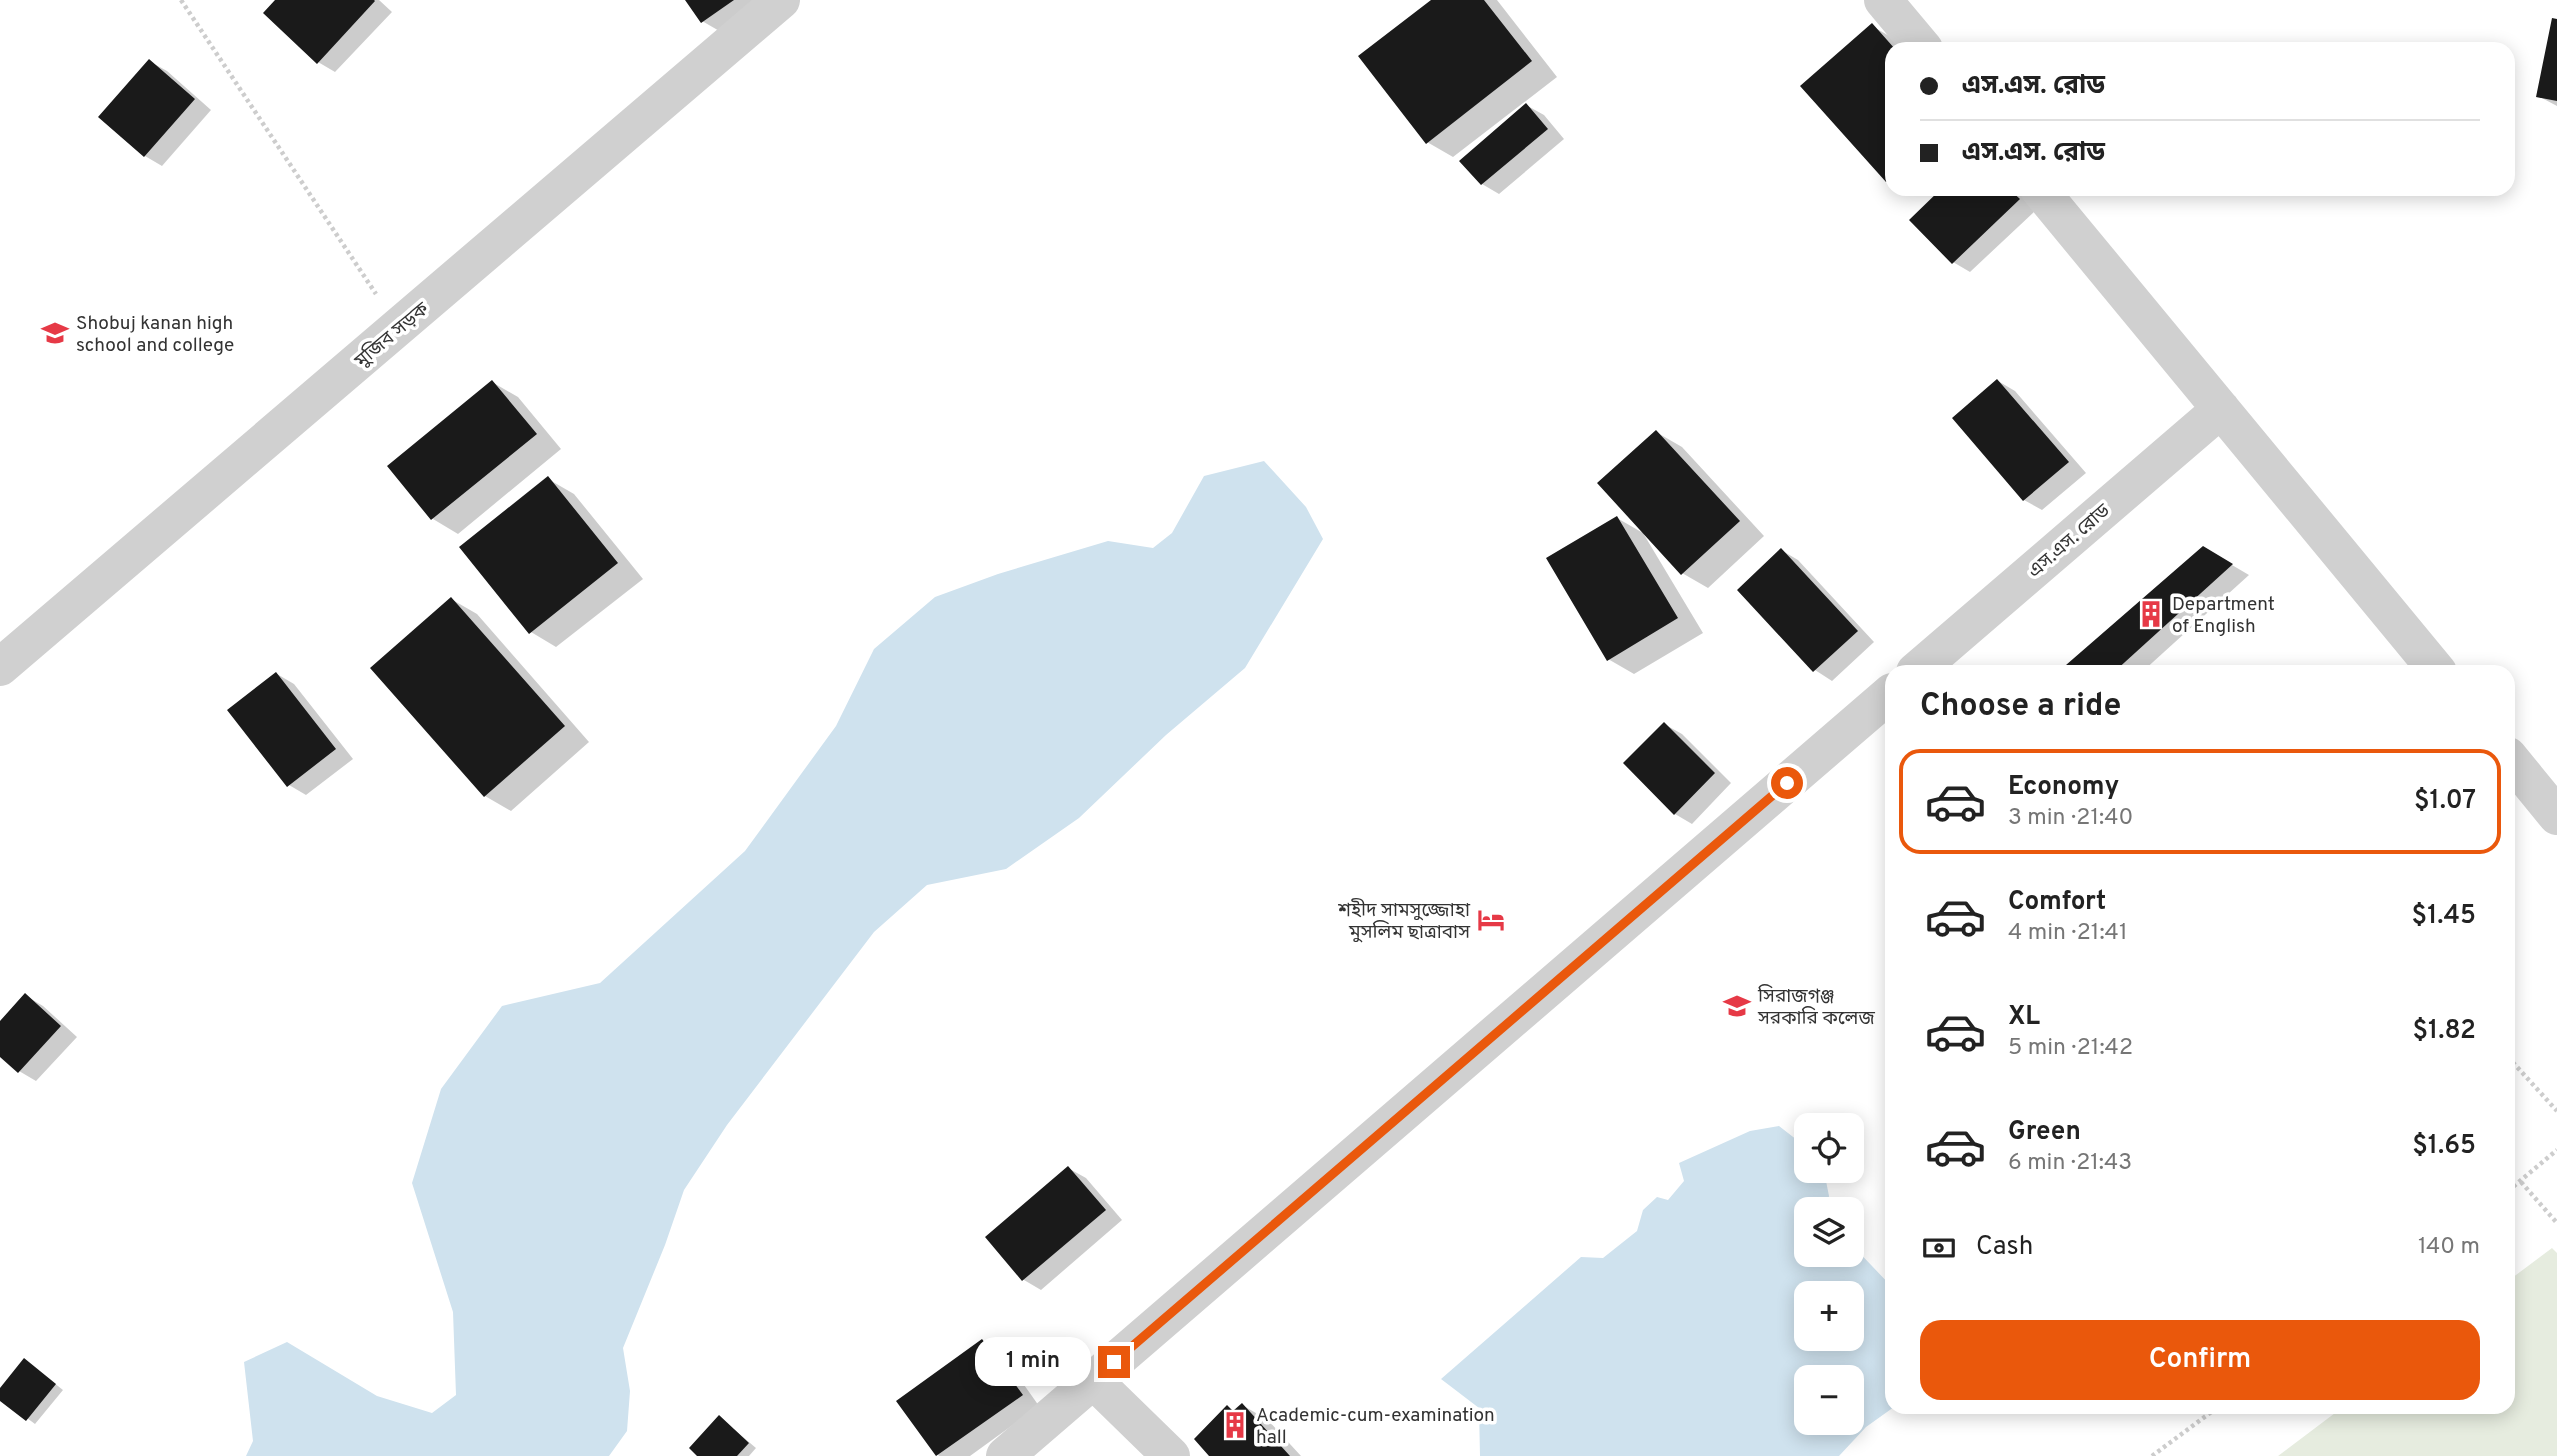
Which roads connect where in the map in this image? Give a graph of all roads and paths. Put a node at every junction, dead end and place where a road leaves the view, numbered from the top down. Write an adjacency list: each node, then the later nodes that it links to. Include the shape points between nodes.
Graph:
1 (181, 0): 6 (path)
2 (781, 0): 6 (street, মুজিব সড়ক)
3 (1884, 0): 4 (street)
4 (1918, 42)
5 (2045, 196): 7 (street)
6 (398, 328): 10 (street, মুজিব সড়ক)
7 (2221, 409): 8 (street, এস.এস. রোড); 9 (street)
8 (1923, 665)
9 (2432, 665)
10 (0, 667)
11 (1885, 698): 20 (street)
12 (2515, 765): 13 (street)
13 (2557, 816)
14 (2515, 1064): 15 (path)
15 (2557, 1111)
16 (2557, 1150): 17 (path)
17 (2521, 1182): 18 (path); 19 (path)
18 (2515, 1187)
19 (2557, 1223)
20 (1093, 1380): 22 (street); 23 (street)
21 (2209, 1414): 24 (path)
22 (1005, 1456)
23 (1171, 1456)
24 (2152, 1456)

